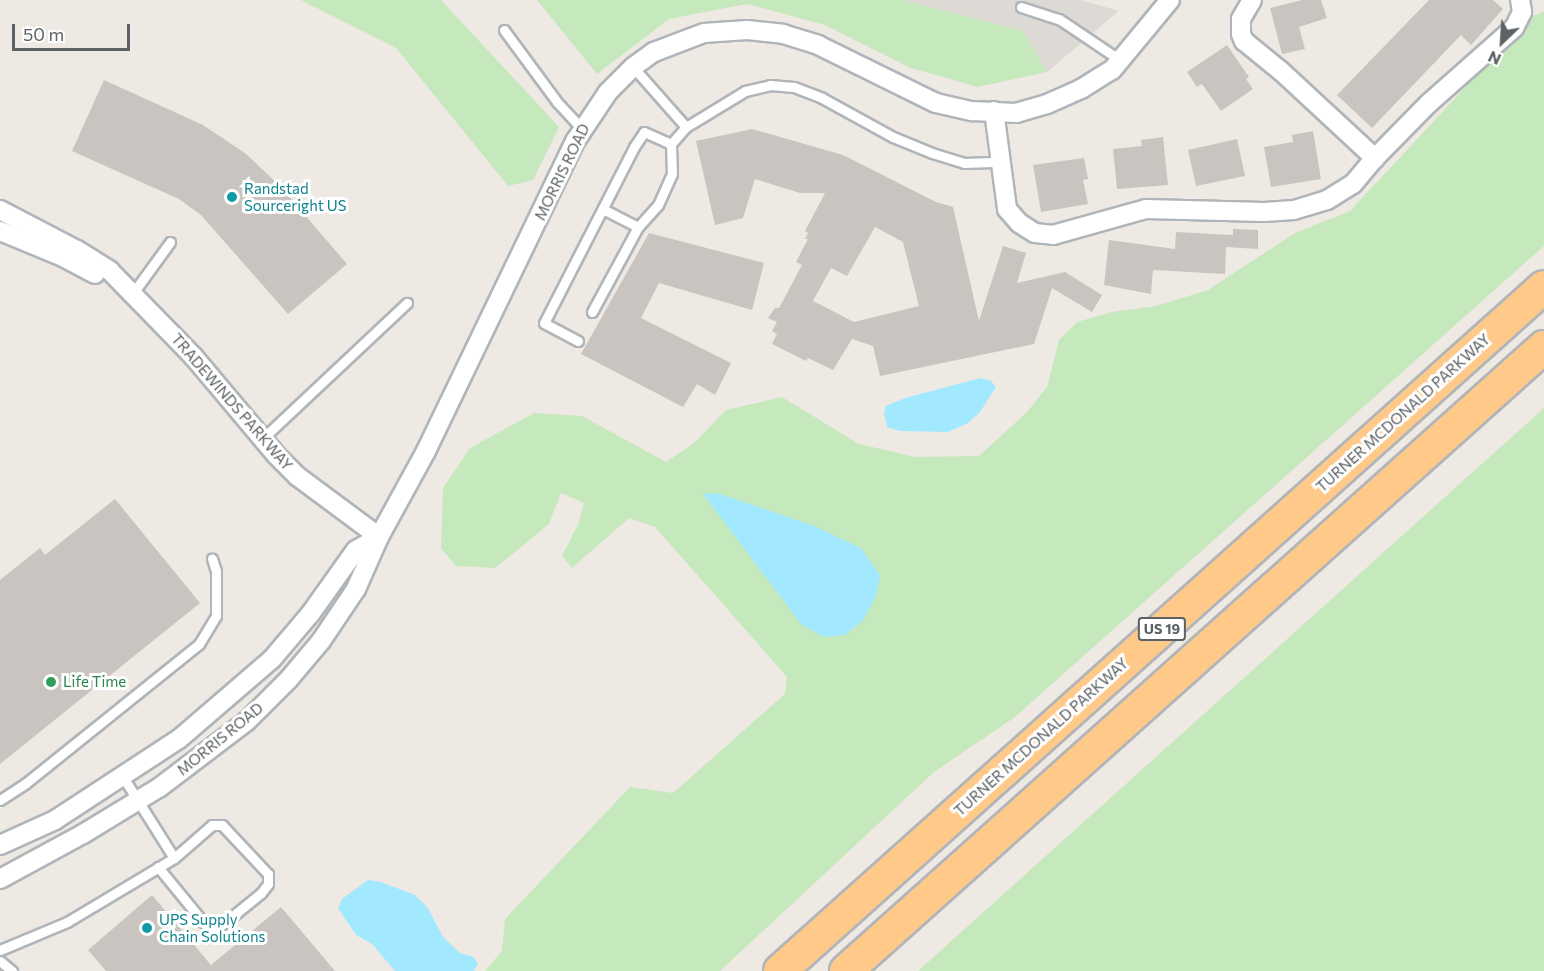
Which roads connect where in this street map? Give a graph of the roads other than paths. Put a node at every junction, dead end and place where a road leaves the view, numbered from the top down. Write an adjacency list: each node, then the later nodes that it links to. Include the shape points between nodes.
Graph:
1 (1170, 0): 6 (street, MORRIS ROAD)
2 (1252, 0): 12 (street, via 1241,20 1244,41)
3 (1520, 0): 12 (street, via 1522,12 1514,28 1428,104)
4 (1021, 7): 6 (lane, via 1059,19)
5 (504, 30): 10 (lane, via 556,102)
6 (1120, 60): 8 (street, MORRIS ROAD, via 1112,70 1047,105 1016,113)
7 (633, 67): 8 (street, MORRIS ROAD, via 654,52 704,33 774,33 818,45 936,103 972,111); 9 (lane); 10 (street, MORRIS ROAD, via 608,92)
8 (994, 111): 13 (street)
9 (686, 127): 11 (lane); 13 (lane, via 745,91 794,87 932,153 964,163)
10 (582, 129): 28 (street, MORRIS ROAD, via 426,451)
11 (671, 144): 14 (lane, via 644,132); 16 (lane, via 672,174 658,205)
12 (1375, 158): 13 (street, via 1353,184 1327,200 1294,210 1146,209 1053,235 1035,233 1007,209)
13 (1000, 162)
14 (603, 209): 16 (lane); 25 (lane, via 544,323)
15 (0, 210): 21 (street, TRADEWINDS PARKWAY, via 77,250 110,271)
16 (638, 227): 24 (lane)
17 (0, 231): 20 (street, TRADEWINDS PARKWAY)
18 (0, 237): 20 (street, TRADEWINDS PARKWAY)
19 (170, 242): 21 (lane)
20 (51, 252): 21 (street, TRADEWINDS PARKWAY)
21 (126, 287): 27 (street, TRADEWINDS PARKWAY, via 193,356)
22 (1544, 287): 40 (highway, TURNER MCDONALD PARKWAY / US 19)
23 (407, 303): 27 (lane)
24 (592, 312)
25 (578, 341)
26 (1544, 347): 41 (highway, US 19)
27 (261, 439): 28 (street, TRADEWINDS PARKWAY, via 297,476)
28 (379, 537): 30 (street, MORRIS ROAD, via 356,550 272,659 179,739); 32 (street, MORRIS ROAD, via 365,570 321,641 289,679 247,722)
29 (212, 559): 31 (lane, via 216,571 216,616 199,644)
30 (123, 777): 32 (lane); 33 (street, MORRIS ROAD, via 55,820)
31 (0, 800)
32 (138, 801): 34 (lane); 36 (street, MORRIS ROAD)
33 (0, 846)
34 (174, 858): 35 (lane); 35 (lane, via 212,825 222,825 268,874 268,884 218,928 211,928)
35 (158, 867): 37 (lane, via 67,922)
36 (0, 879)
37 (0, 950)
38 (0, 961): 39 (lane)
39 (12, 971)
40 (780, 971)
41 (846, 971)

